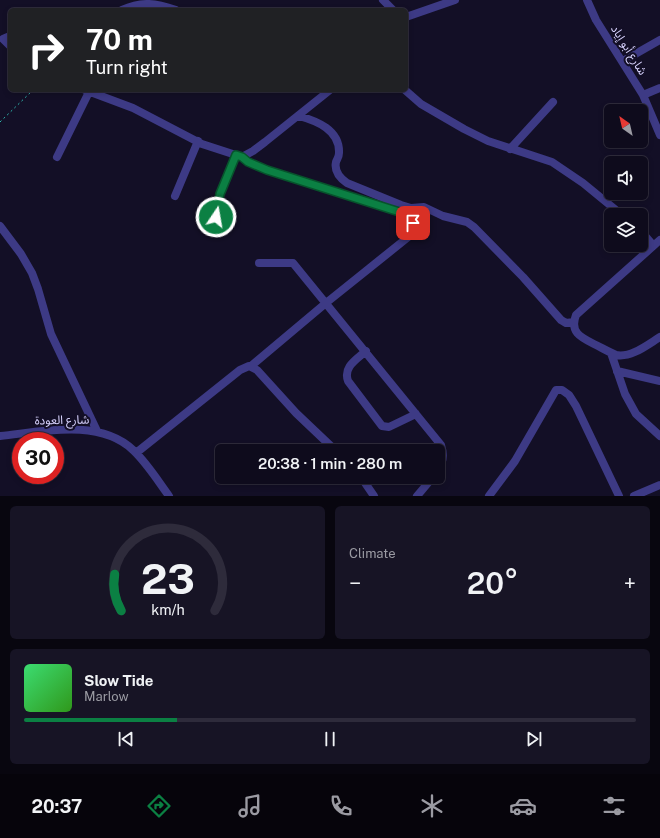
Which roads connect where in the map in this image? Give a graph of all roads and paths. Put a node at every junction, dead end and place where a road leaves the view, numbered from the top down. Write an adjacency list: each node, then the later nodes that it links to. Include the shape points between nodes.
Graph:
1 (383, 0): 6 (street)
2 (455, 0): 7 (street)
3 (587, 0): 11 (street, شارع أبو إياد, via 596,20)
4 (127, 8): 5 (street, via 150,3)
5 (169, 8)
6 (391, 8)
7 (408, 16)
8 (8, 37): 10 (street, via 3,39)
9 (660, 40): 11 (street)
10 (8, 44)
11 (623, 61): 18 (street, شارع أبو إياد)
12 (660, 88): 18 (street)
13 (31, 92): 22 (path)
14 (87, 92): 27 (street)
15 (90, 92): 24 (street, via 133,108)
16 (328, 92): 20 (street)
17 (407, 92): 25 (street, via 422,104 464,129)
18 (643, 95): 21 (street, شارع أبو إياد)
19 (553, 102): 25 (street)
20 (299, 116): 26 (street, via 253,151); 36 (street, via 319,122 336,140 339,146 336,169 340,178 400,205 411,208 424,207 474,226 561,320 566,323)
21 (657, 117): 23 (street, شارع أبو إياد)
22 (0, 122)
23 (660, 135)
24 (198, 142): 26 (street); 28 (street)
25 (510, 149): 29 (street, via 552,162)
26 (239, 156): 31 (street, via 220,194); 35 (street, via 267,170 409,215 417,230)
27 (57, 157)
28 (175, 196)
29 (613, 208)
30 (0, 226): 44 (street, via 32,273 51,334)
31 (213, 228)
32 (648, 236): 33 (street)
33 (657, 242): 36 (street, via 576,315)
34 (258, 263): 35 (street, via 293,262)
35 (326, 303): 38 (street); 40 (street)
36 (574, 322): 39 (street, via 576,332 581,337)
37 (660, 337): 39 (street, via 628,355)
38 (366, 352): 43 (street); 43 (street, via 348,367 346,377 382,426 390,427)
39 (611, 353): 41 (street)
40 (251, 366): 47 (street); 49 (street, via 240,370)
41 (617, 371): 42 (street); 46 (street, via 636,414)
42 (660, 381)
43 (416, 414): 48 (street)
44 (97, 431): 45 (street, شارع العودة, via 60,430); 49 (street, شارع العودة, via 114,437)
45 (0, 436)
46 (660, 436)
47 (329, 444)
48 (440, 444)
49 (136, 453): 53 (street, شارع العودة)
50 (366, 484): 54 (street)
51 (427, 484): 55 (street)
52 (660, 485): 58 (street)
53 (169, 496)
54 (374, 496)
55 (417, 496)
56 (489, 496): 57 (street, via 515,461 556,390 562,390 576,406)
57 (619, 496)
58 (634, 496)

